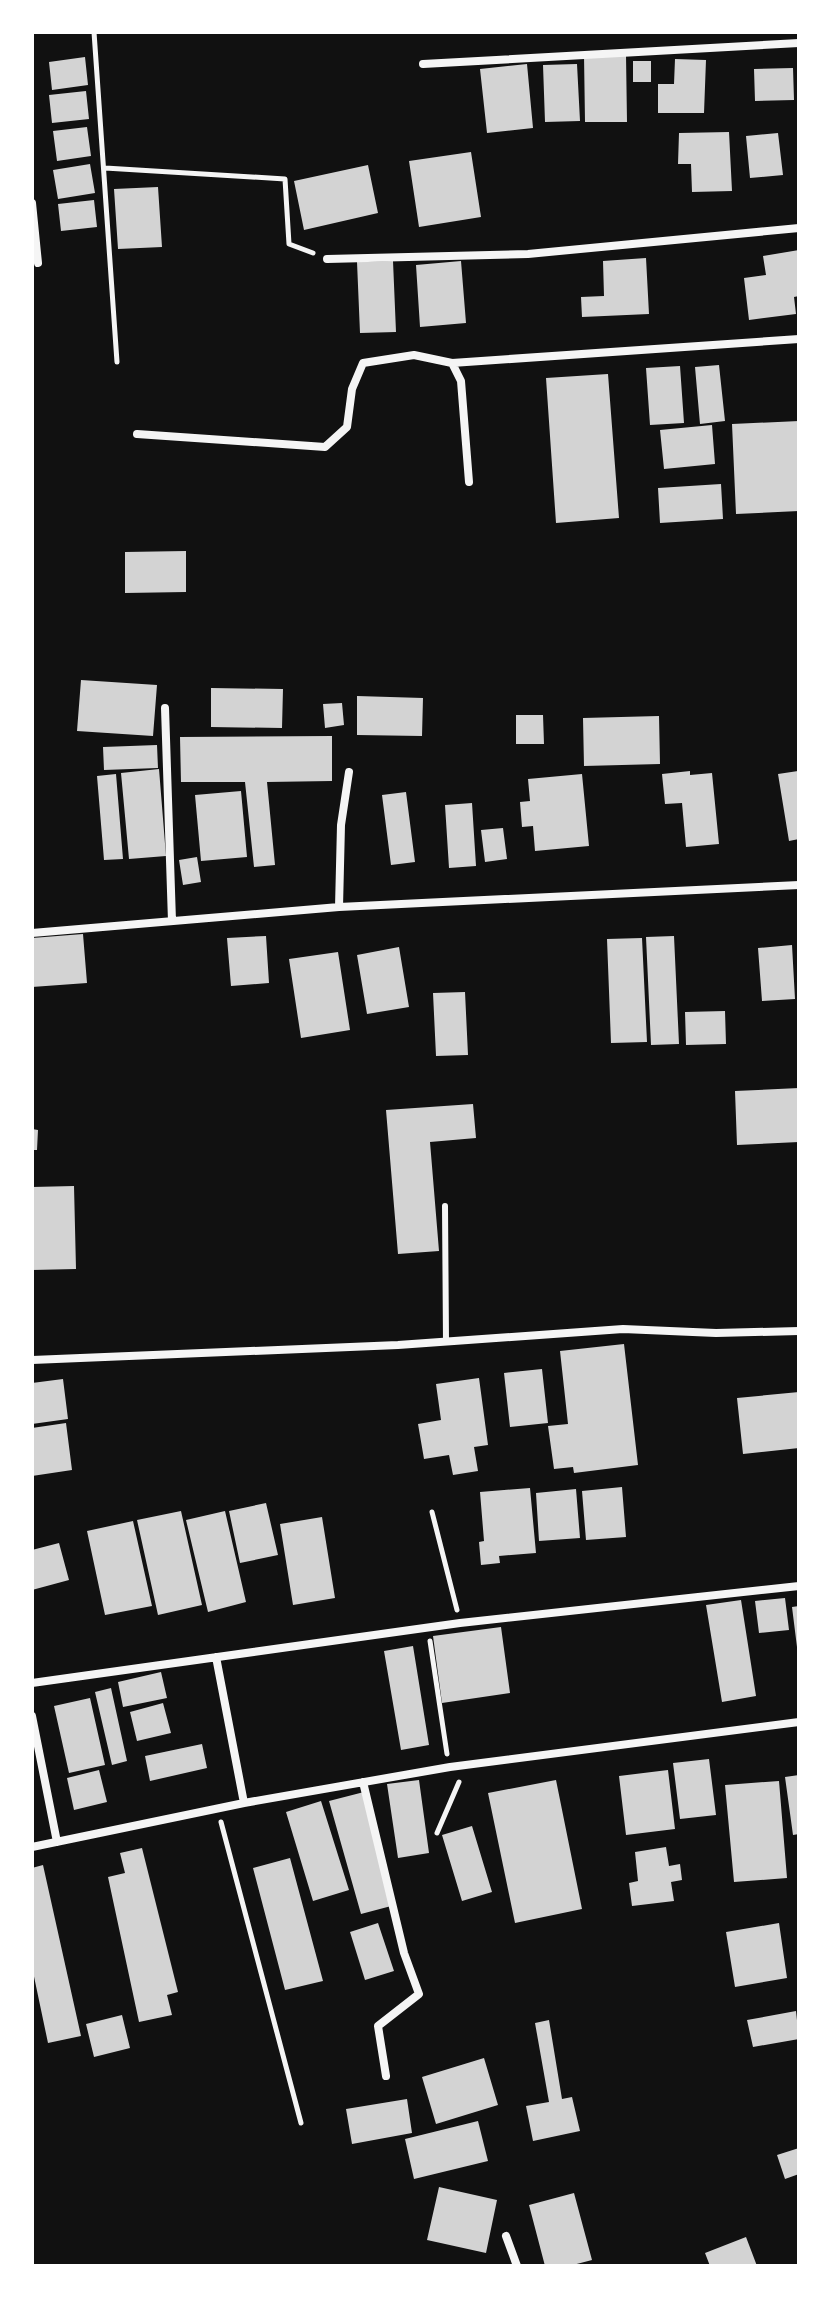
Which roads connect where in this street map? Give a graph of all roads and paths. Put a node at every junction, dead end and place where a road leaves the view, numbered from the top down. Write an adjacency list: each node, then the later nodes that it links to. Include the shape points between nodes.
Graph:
1 (94, 32): 4 (path)
2 (799, 43): 3 (street)
3 (423, 64)
4 (105, 168): 7 (path, via 285,179 289,244); 10 (path)
5 (32, 203): 8 (street)
6 (799, 228): 7 (street, via 528,254)
7 (327, 259)
8 (38, 263)
9 (799, 339): 11 (street)
10 (117, 362)
11 (452, 363): 12 (street, via 414,355 363,363 352,389 347,427 325,447); 13 (street, via 461,381)
12 (137, 434)
13 (469, 482)
14 (165, 708): 18 (street)
15 (349, 772): 17 (street, via 341,825)
16 (799, 885): 17 (street)
17 (339, 907): 18 (street)
18 (172, 921): 19 (street)
19 (32, 933)
20 (445, 1206): 22 (lane)
21 (799, 1331): 22 (street, via 623,1329)
22 (446, 1341): 23 (street)
23 (32, 1360)
24 (432, 1512): 26 (path)
25 (799, 1586): 26 (street)
26 (460, 1623): 27 (street)
27 (431, 1628): 28 (street); 33 (path, via 430,1654)
28 (216, 1657): 29 (street); 35 (street)
29 (32, 1683)
30 (32, 1716): 38 (street)
31 (799, 1722): 32 (street)
32 (470, 1764): 33 (street); 37 (path)
33 (450, 1767): 34 (street)
34 (363, 1782): 35 (street); 40 (street, via 404,1953 419,1994 378,2026)
35 (244, 1803): 36 (street)
36 (217, 1810): 38 (street); 41 (path)
37 (437, 1833)
38 (57, 1842): 39 (street)
39 (32, 1847)
40 (386, 2076)
41 (301, 2123)
42 (506, 2236): 43 (street)
43 (517, 2266)

